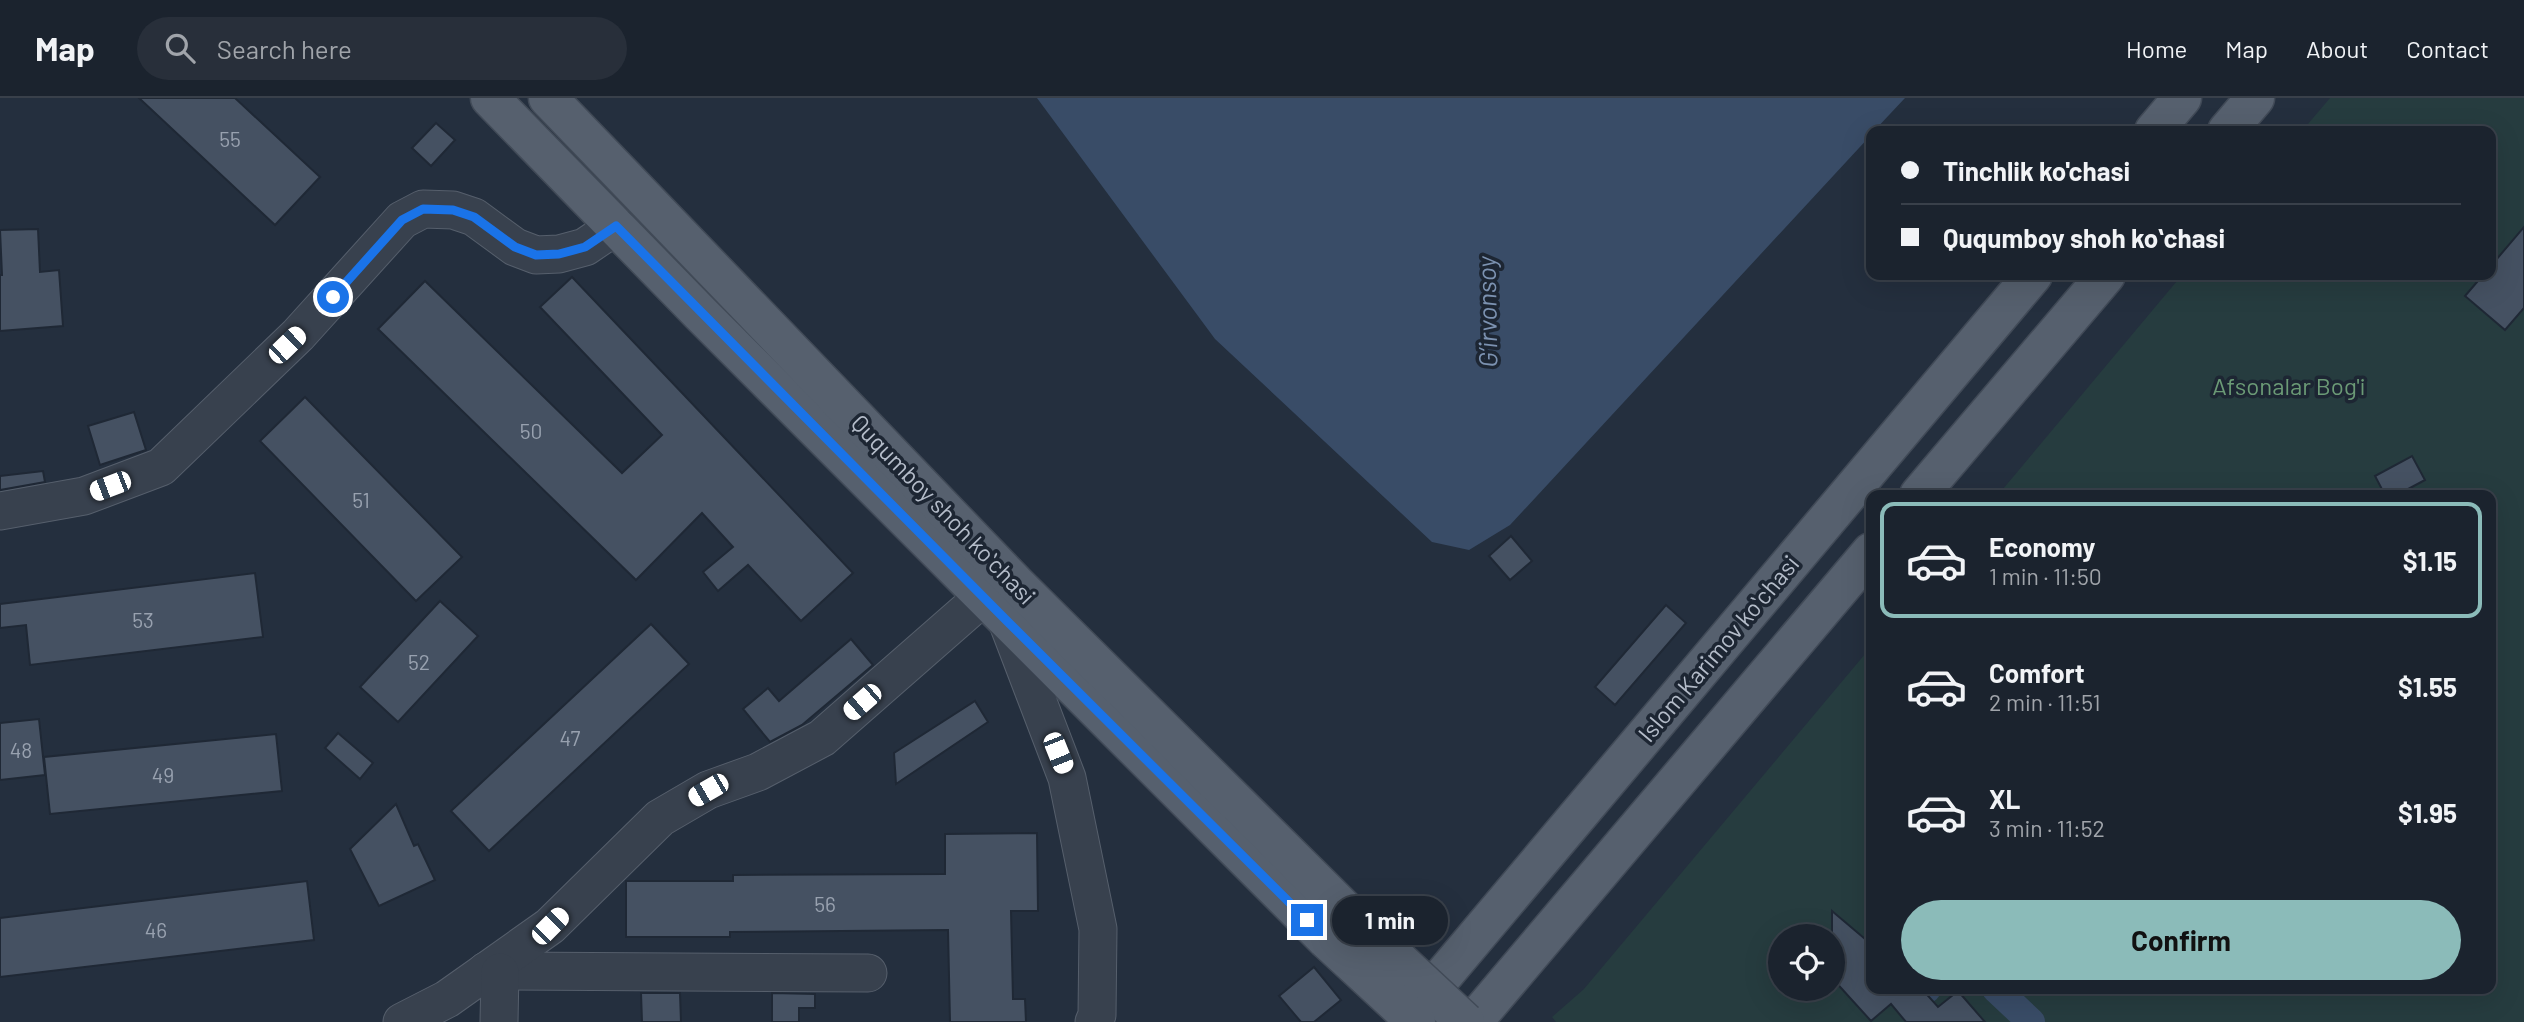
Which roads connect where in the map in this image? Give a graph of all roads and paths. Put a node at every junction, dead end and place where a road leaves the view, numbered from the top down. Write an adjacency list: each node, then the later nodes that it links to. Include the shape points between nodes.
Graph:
1 (490, 98): 7 (main road, Ququmboy shoh koʻchasi)
2 (548, 98): 14 (main road, Ququmboy shoh koʻchasi, via 1015,583)
3 (2182, 98): 5 (main road)
4 (2255, 98): 6 (main road)
5 (2158, 126)
6 (2231, 126)
7 (616, 226): 11 (street, via 585,247 536,255 515,247 474,217 453,210 423,209 402,220 298,335 161,467 84,496); 13 (main road, Ququmboy shoh koʻchasi)
8 (2029, 280): 20 (main road, Islom Karimov koʻchasi)
9 (2102, 280): 10 (main road)
10 (1923, 490)
11 (0, 511)
12 (1866, 558): 23 (main road)
13 (995, 609): 14 (main road, Ququmboy shoh koʻchasi); 15 (street, via 822,738 758,772 708,790 660,818 550,926); 19 (street, via 1067,778 1098,929)
14 (1337, 926): 21 (main road, bridge); 22 (main road, bridge)
15 (493, 972): 16 (street); 17 (street); 18 (street)
16 (868, 973)
17 (402, 1022)
18 (499, 1022)
19 (1094, 1022)
20 (1404, 1022)
21 (1416, 1022)
22 (1465, 1022)
23 (1473, 1022)

